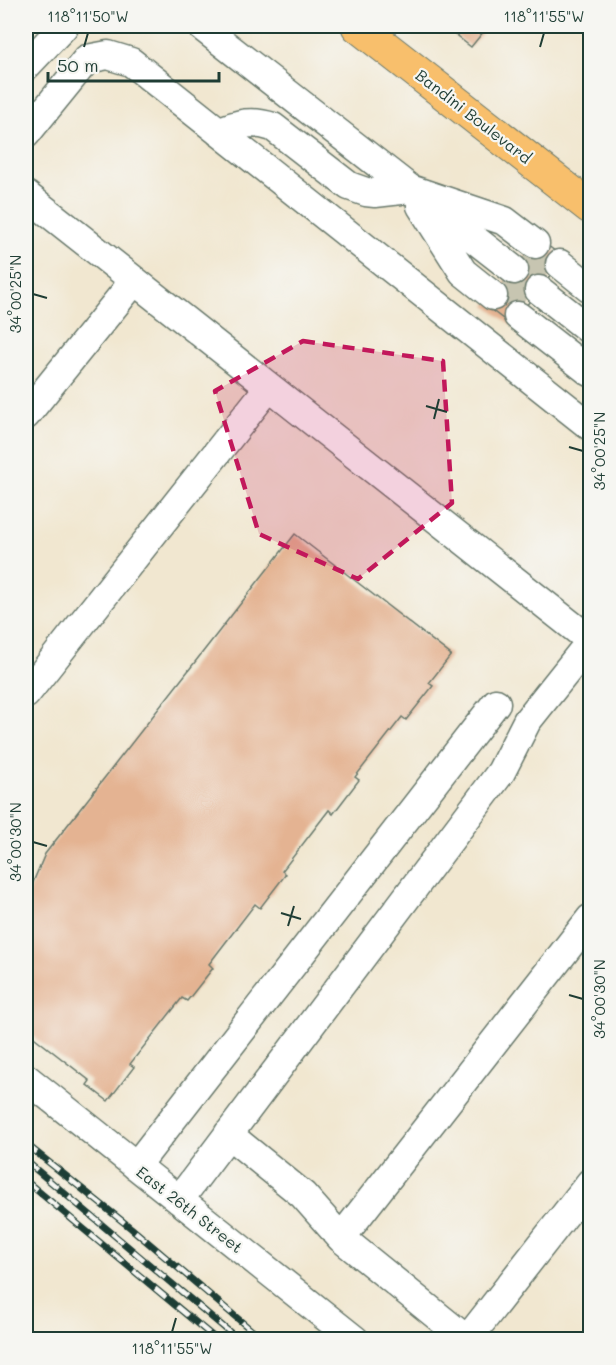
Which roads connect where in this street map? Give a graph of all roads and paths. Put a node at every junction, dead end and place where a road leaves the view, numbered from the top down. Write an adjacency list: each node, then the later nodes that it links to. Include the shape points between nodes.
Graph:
1 (64, 26): 4 (street)
2 (201, 26): 7 (street)
3 (358, 26): 9 (main road, Bandini Boulevard)
4 (26, 66)
5 (219, 132): 6 (street, via 131,62 108,55 87,59); 7 (street, via 239,124 266,125 349,186 375,193); 19 (street)
6 (26, 134)
7 (410, 189): 7 (street, via 504,221 514,270 473,259)
8 (26, 195): 10 (street)
9 (591, 207)
10 (134, 281): 17 (street); 18 (street)
11 (591, 288): 12 (street)
12 (539, 290): 13 (street); 14 (street); 15 (street); 16 (street)
13 (591, 309)
14 (591, 330)
15 (591, 351)
16 (591, 372)
17 (269, 387): 20 (street); 21 (street)
18 (26, 415)
19 (591, 426)
20 (591, 641): 25 (street, via 527,721 501,772)
21 (26, 694)
22 (496, 703): 26 (street)
23 (591, 919): 29 (street)
24 (26, 1078): 26 (street, East 26th Street)
25 (228, 1134): 28 (street); 29 (street, via 303,1195)
26 (136, 1166): 28 (street, East 26th Street)
27 (591, 1183): 31 (street)
28 (178, 1200): 30 (street, East 26th Street)
29 (340, 1238): 31 (street)
30 (355, 1340)
31 (467, 1340)

